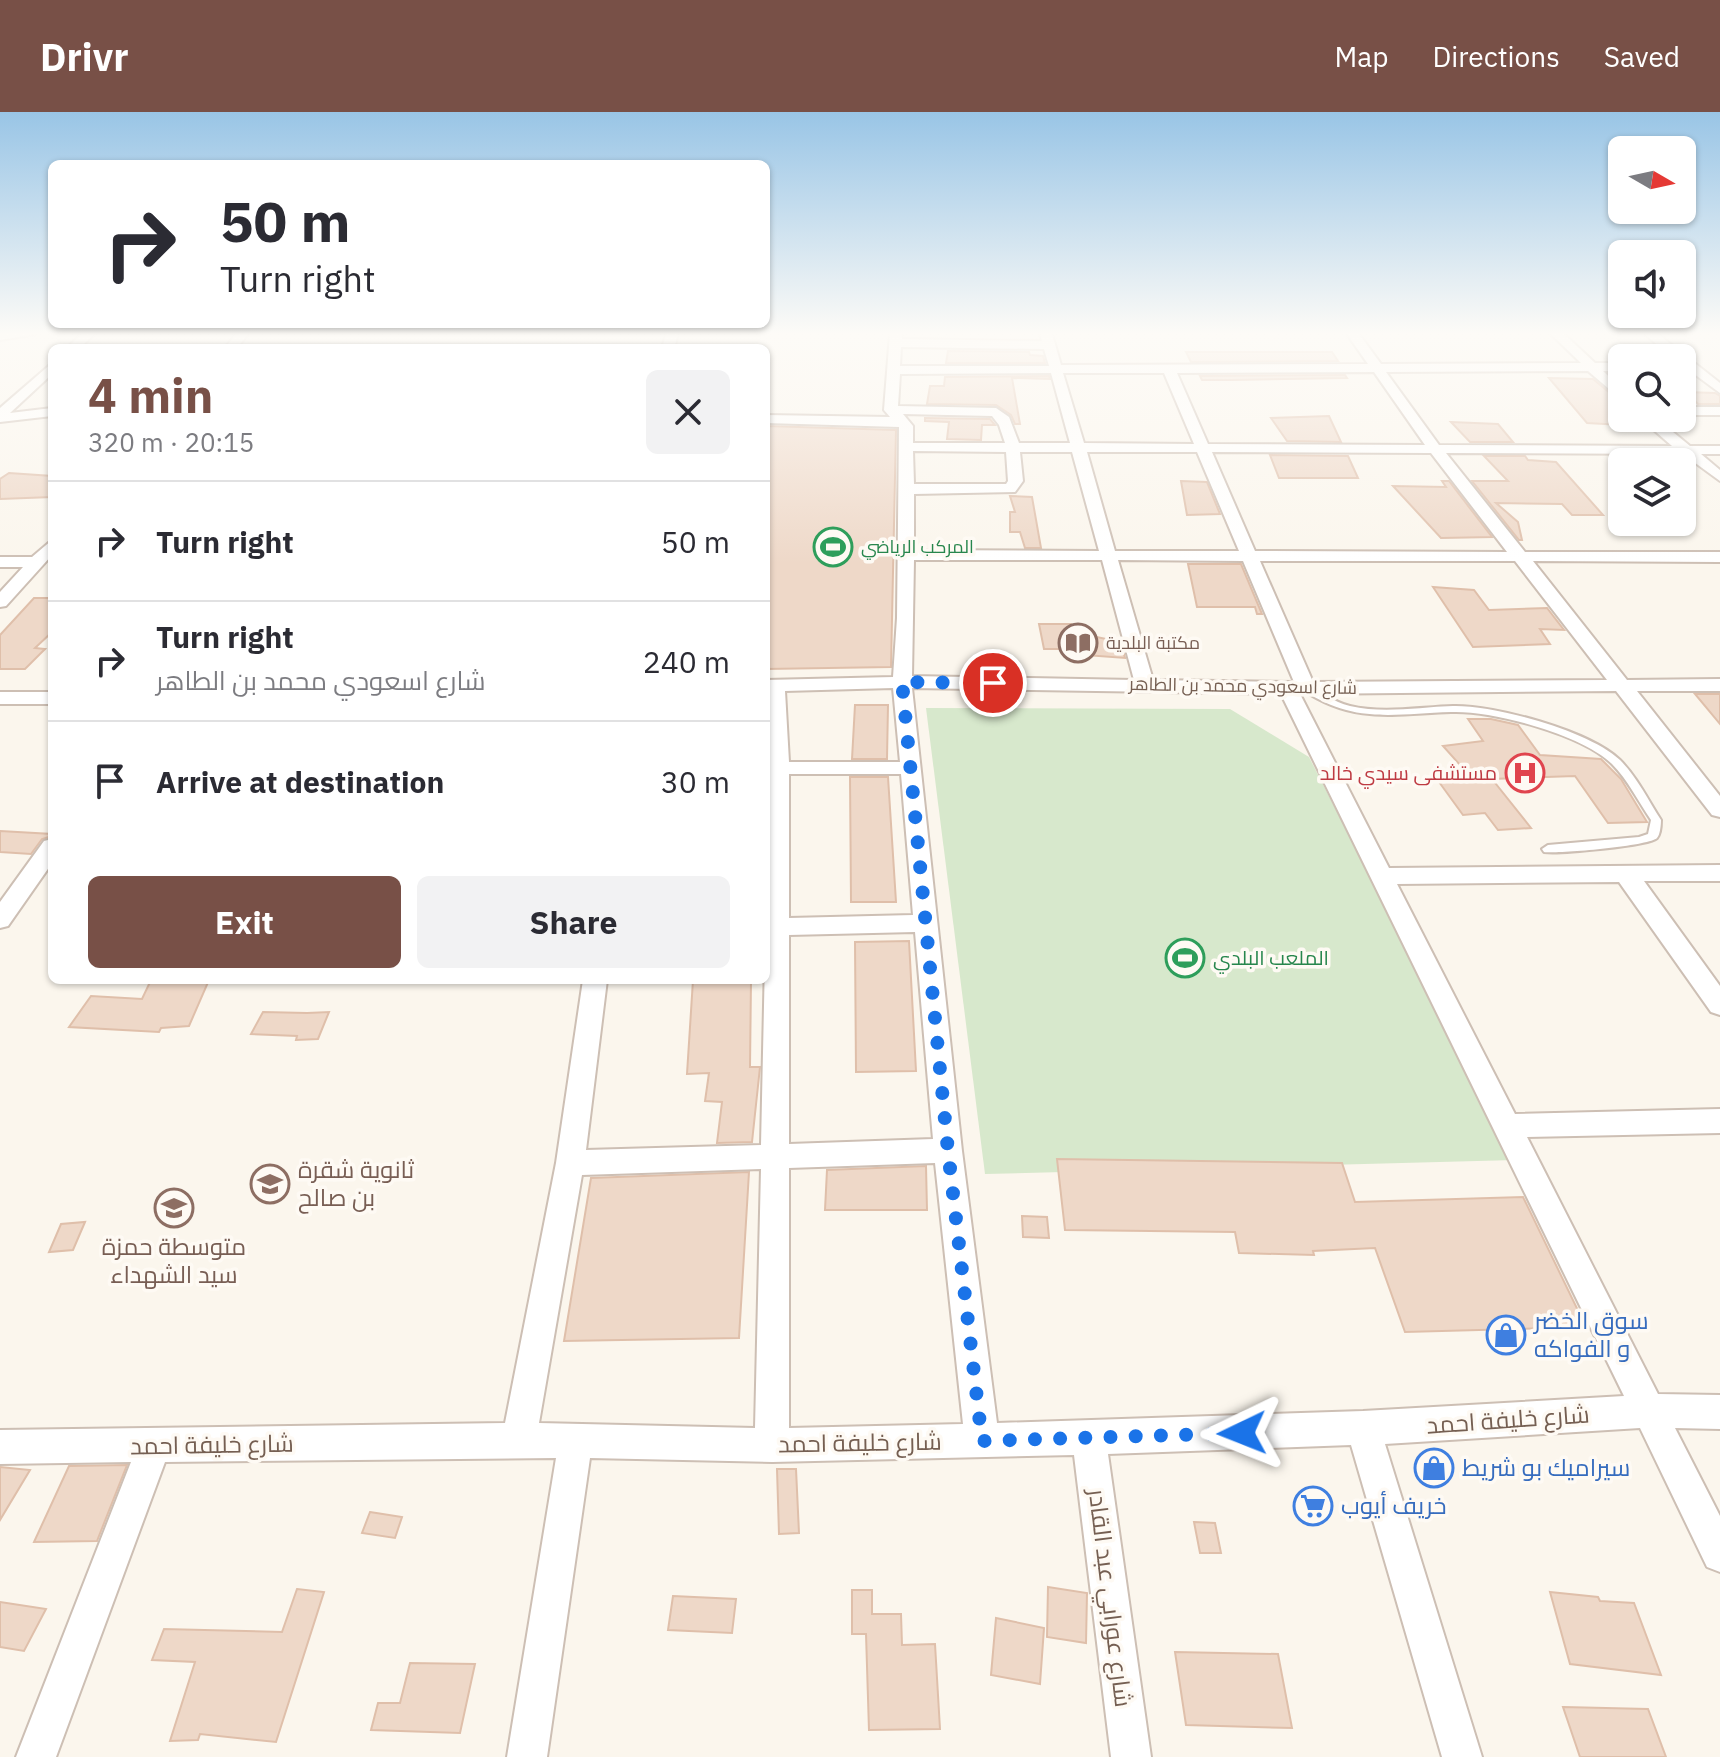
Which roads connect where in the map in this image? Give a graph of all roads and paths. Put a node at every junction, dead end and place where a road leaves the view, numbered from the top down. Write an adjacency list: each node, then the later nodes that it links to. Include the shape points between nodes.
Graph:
1 (892, 411): 11 (street)
2 (931, 411): 14 (street, via 996,412 1003,417)
3 (1070, 411): 15 (street)
4 (1188, 411): 16 (street)
5 (1408, 411): 18 (street)
6 (1696, 411): 7 (street)
7 (1720, 411)
8 (48, 412): 9 (street)
9 (0, 417)
10 (770, 419): 11 (street)
11 (903, 421): 13 (street)
12 (1664, 432): 17 (street)
13 (904, 447): 14 (street); 24 (street)
14 (1013, 447): 15 (street); 24 (street, via 1016,485 1010,489)
15 (1080, 448): 16 (street); 29 (street)
16 (1205, 448): 18 (street); 26 (street)
17 (1684, 448)
18 (1435, 449): 19 (street); 28 (street)
19 (1608, 450)
20 (1696, 450): 21 (street)
21 (1720, 450)
22 (1696, 457): 23 (street)
23 (1720, 477)
24 (905, 489): 27 (street)
25 (48, 549): 32 (street)
26 (1251, 554): 28 (street); 29 (street); 39 (street)
27 (906, 555): 29 (street); 34 (street)
28 (1520, 555): 30 (street); 38 (street)
29 (1107, 556): 35 (street)
30 (1720, 557)
31 (0, 562): 32 (street)
32 (36, 562): 33 (street)
33 (0, 602)
34 (902, 682): 35 (street, شارع اسعودي محمد بن الطاهر); 36 (street, شارع اسعودي محمد بن الطاهر); 43 (street)
35 (1145, 684): 39 (street, شارع اسعودي محمد بن الطاهر)
36 (771, 685): 42 (street)
37 (1720, 685): 38 (street, شارع اسعودي محمد بن الطاهر)
38 (1625, 686): 39 (street, شارع اسعودي محمد بن الطاهر); 44 (street)
39 (1297, 688): 45 (lane, via 1324,703 1364,713 1474,709 1508,714 1612,758 1656,820 1653,836 1641,841); 49 (street)
40 (0, 698): 41 (street)
41 (48, 698)
42 (772, 768): 43 (street); 52 (street)
43 (910, 768): 51 (street)
44 (1720, 810)
45 (1548, 849)
46 (48, 852): 50 (street)
47 (1720, 873): 48 (street)
48 (1626, 874): 49 (street); 54 (street)
49 (1380, 876): 56 (street)
50 (0, 920)
51 (926, 923): 52 (street); 57 (street)
52 (771, 927): 58 (street)
53 (594, 984): 59 (street)
54 (1720, 1005)
55 (1720, 1121): 56 (street)
56 (1505, 1126): 60 (street)
57 (948, 1151): 58 (street); 66 (street)
58 (775, 1155): 59 (street); 67 (street)
59 (570, 1163): 64 (street)
60 (1647, 1411): 61 (street, شارع خليفة احمد); 62 (street, شارع خليفة احمد); 70 (street)
61 (1720, 1412)
62 (1363, 1428): 63 (street, شارع خليفة احمد); 74 (street)
63 (1089, 1438): 66 (street, شارع خليفة احمد); 73 (street, شارع عورابي عبد القادر)
64 (519, 1440): 65 (street, شارع خليفة احمد); 68 (street, شارع خليفة احمد)
65 (576, 1441): 67 (street, شارع خليفة احمد); 72 (street)
66 (982, 1441): 67 (street, شارع خليفة احمد)
67 (772, 1445)
68 (154, 1446): 69 (street, شارع خليفة احمد); 71 (street)
69 (0, 1447)
70 (1720, 1554)
71 (36, 1757)
72 (527, 1757)
73 (1131, 1757)
74 (1462, 1757)

